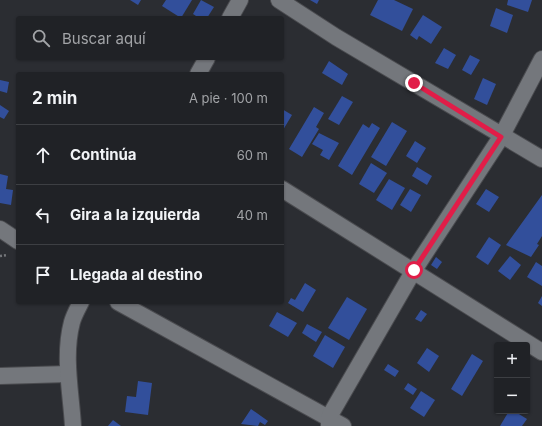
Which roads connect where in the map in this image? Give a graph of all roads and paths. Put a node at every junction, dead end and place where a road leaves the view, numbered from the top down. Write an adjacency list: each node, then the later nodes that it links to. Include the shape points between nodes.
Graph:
1 (240, 0): 3 (street)
2 (279, 0): 7 (street)
3 (231, 16)
4 (542, 58): 7 (street)
5 (206, 60): 6 (street)
6 (199, 72)
7 (501, 137): 8 (street); 12 (street)
8 (542, 159)
9 (284, 189): 12 (street)
10 (0, 229): 11 (street)
11 (16, 240)
12 (414, 270): 15 (street); 18 (street)
13 (80, 304): 16 (street, via 72,322)
14 (122, 304): 18 (street)
15 (542, 352)
16 (68, 374): 17 (street); 19 (street)
17 (0, 376)
18 (329, 422): 20 (street)
19 (73, 426)
20 (343, 426)

